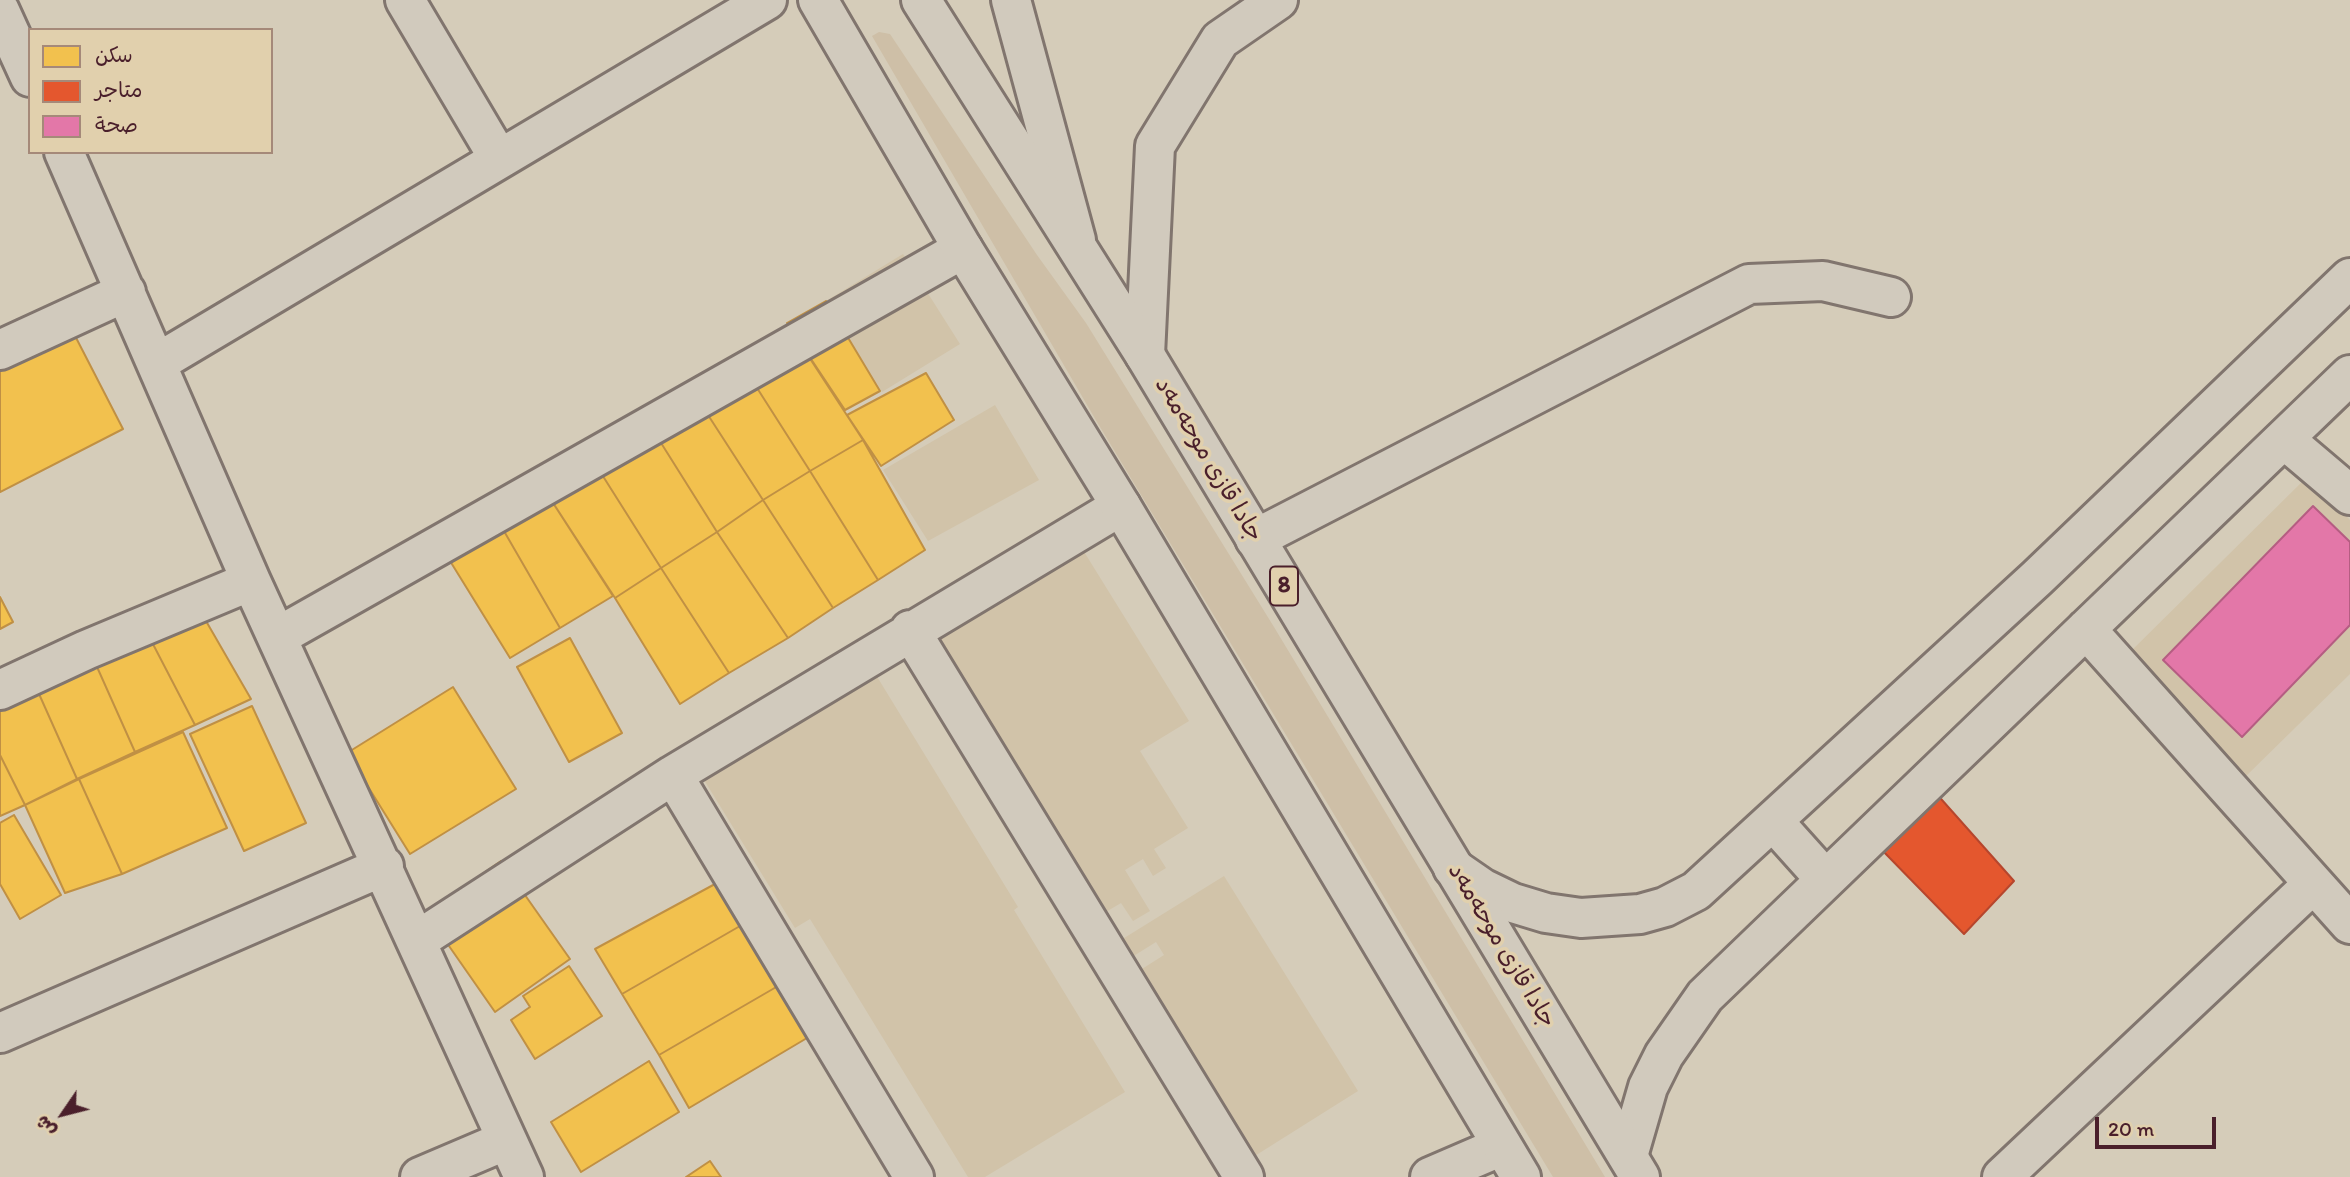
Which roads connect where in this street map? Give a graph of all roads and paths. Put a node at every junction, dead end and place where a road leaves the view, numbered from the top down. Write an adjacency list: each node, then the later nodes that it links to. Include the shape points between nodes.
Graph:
1 (405, 0): 10 (street)
2 (768, 0): 10 (street)
3 (818, 0): 12 (street)
4 (921, 0): 11 (street, جادا قازی موحەمەد / 8)
5 (1011, 0): 11 (street)
6 (1278, 0): 17 (street, via 1220,40 1154,146)
7 (0, 12): 8 (street)
8 (28, 73)
9 (65, 154): 14 (street)
10 (498, 157): 18 (street)
11 (1078, 248): 17 (street, جادا قازی موحەمەد / 8)
12 (963, 249): 22 (street); 27 (street)
13 (2350, 278): 30 (street, via 2037,578)
14 (126, 292): 16 (street); 18 (street)
15 (1891, 298): 23 (street, via 1823,281 1749,284)
16 (0, 350)
17 (1145, 355): 23 (street, جادا قازی موحەمەد / 8)
18 (158, 363): 24 (street)
19 (2350, 375): 20 (street)
20 (2284, 439): 21 (street); 25 (street)
21 (2350, 495)
22 (1121, 506): 26 (street); 39 (street)
23 (1255, 539): 32 (street, جادا قازی موحەمەد / 8)
24 (251, 581): 27 (street); 28 (street)
25 (2086, 629): 33 (street); 34 (street)
26 (910, 630): 29 (street); 44 (street)
27 (277, 637): 31 (street)
28 (0, 690)
29 (673, 775): 36 (street); 43 (street)
30 (1773, 821): 32 (street, via 1696,891 1665,907 1615,918 1581,919 1513,903); 33 (street)
31 (384, 866): 36 (street); 37 (street)
32 (1453, 868): 40 (street, جادا قازی موحەمەد / 8)
33 (1825, 879): 40 (street, via 1721,978 1683,1024 1648,1087)
34 (2312, 885): 35 (street); 46 (street)
35 (2350, 924)
36 (418, 940): 38 (street)
37 (0, 1033)
38 (508, 1140): 41 (street); 42 (street)
39 (1511, 1161): 45 (street)
40 (1634, 1167)
41 (420, 1177)
42 (524, 1177)
43 (914, 1177)
44 (1244, 1177)
45 (1430, 1177)
46 (2002, 1177)

